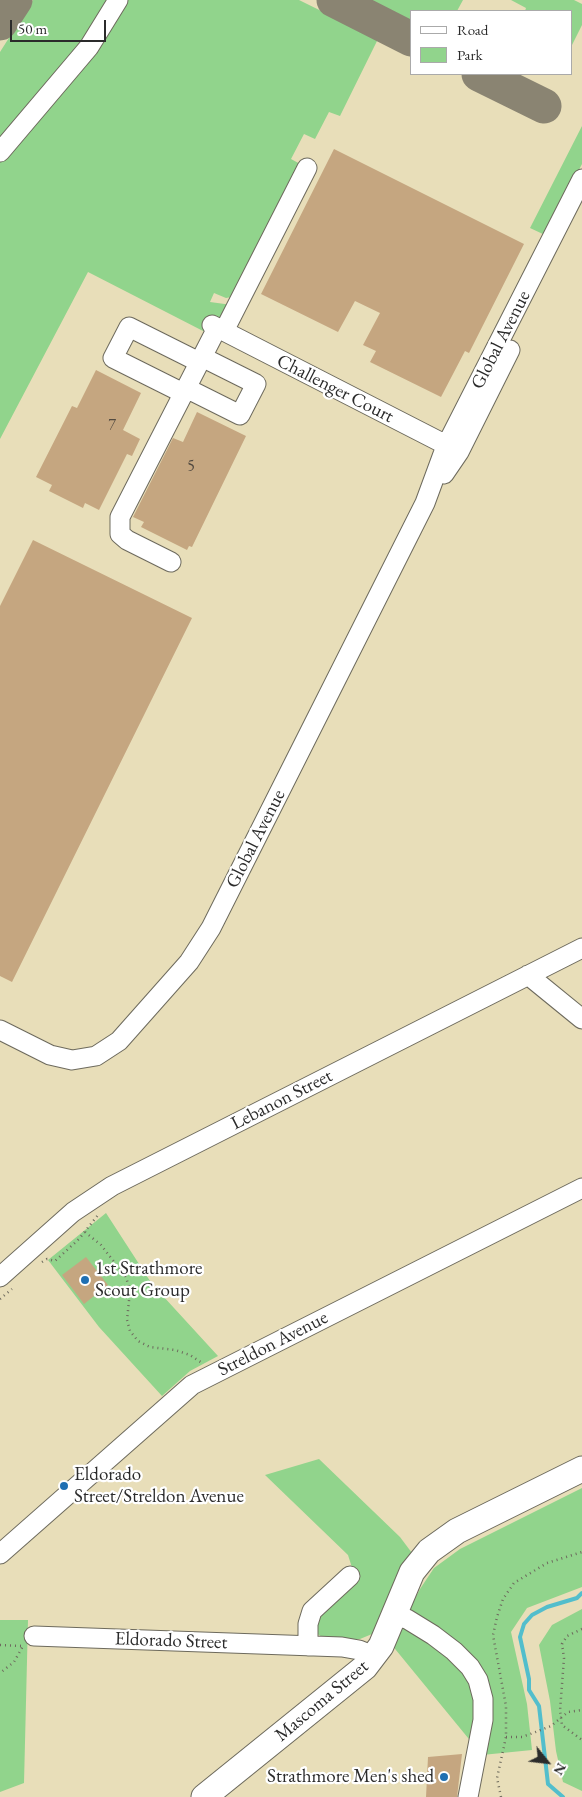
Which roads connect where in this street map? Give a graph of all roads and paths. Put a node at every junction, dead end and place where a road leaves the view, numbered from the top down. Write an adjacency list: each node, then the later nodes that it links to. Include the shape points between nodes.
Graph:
1 (118, 0): 2 (street, via 89,47)
2 (0, 152)
3 (307, 168): 6 (street)
4 (582, 179): 9 (street, Global Avenue)
5 (582, 206): 9 (street, Global Avenue)
6 (218, 328): 7 (street); 9 (street, Challenger Court)
7 (201, 360): 8 (street); 8 (street, via 256,384 240,415); 8 (street, via 129,327 114,358)
8 (185, 390): 10 (street, via 120,517 119,528 127,540)
9 (453, 449): 14 (street, Global Avenue, via 211,928 189,962 119,1042 96,1056 72,1060 50,1056)
10 (171, 562)
11 (582, 948): 12 (street, Lebanon Street)
12 (528, 975): 13 (street); 19 (street, Lebanon Street, via 112,1186 73,1212)
13 (582, 1019)
14 (0, 1030)
15 (582, 1188): 25 (street, Streldon Avenue, via 192,1385)
16 (102, 1210): 17 (path)
17 (84, 1232): 18 (path, via 55,1261 47,1259); 22 (path, via 107,1252 126,1277 130,1291 126,1320 138,1341 150,1347 190,1354)
18 (37, 1266)
19 (0, 1277)
20 (18, 1283): 21 (path)
21 (0, 1300)
22 (206, 1366)
23 (582, 1469): 27 (main road, Mascoma Street, via 439,1543 419,1560)
24 (582, 1552): 36 (path, via 546,1563 528,1573 514,1583 503,1599 493,1635 506,1706)
25 (0, 1554)
26 (350, 1576): 31 (street, via 312,1611)
27 (393, 1616): 32 (main road, Mascoma Street); 39 (street, via 433,1635 470,1666 478,1680 483,1699 483,1720)
28 (582, 1629): 35 (path, via 567,1636 562,1644)
29 (34, 1636): 31 (street, Eldorado Street)
30 (0, 1645): 33 (path, via 23,1646 14,1662)
31 (308, 1646): 32 (street, Eldorado Street, via 351,1648)
32 (374, 1656): 38 (main road, Mascoma Street, via 348,1681)
33 (0, 1673)
34 (582, 1710): 35 (path, via 568,1712)
35 (561, 1719): 36 (path, via 533,1733); 37 (path, via 562,1725)
36 (506, 1737): 40 (path, via 497,1778)
37 (582, 1740)
38 (204, 1797)
39 (468, 1797)
40 (501, 1797)

